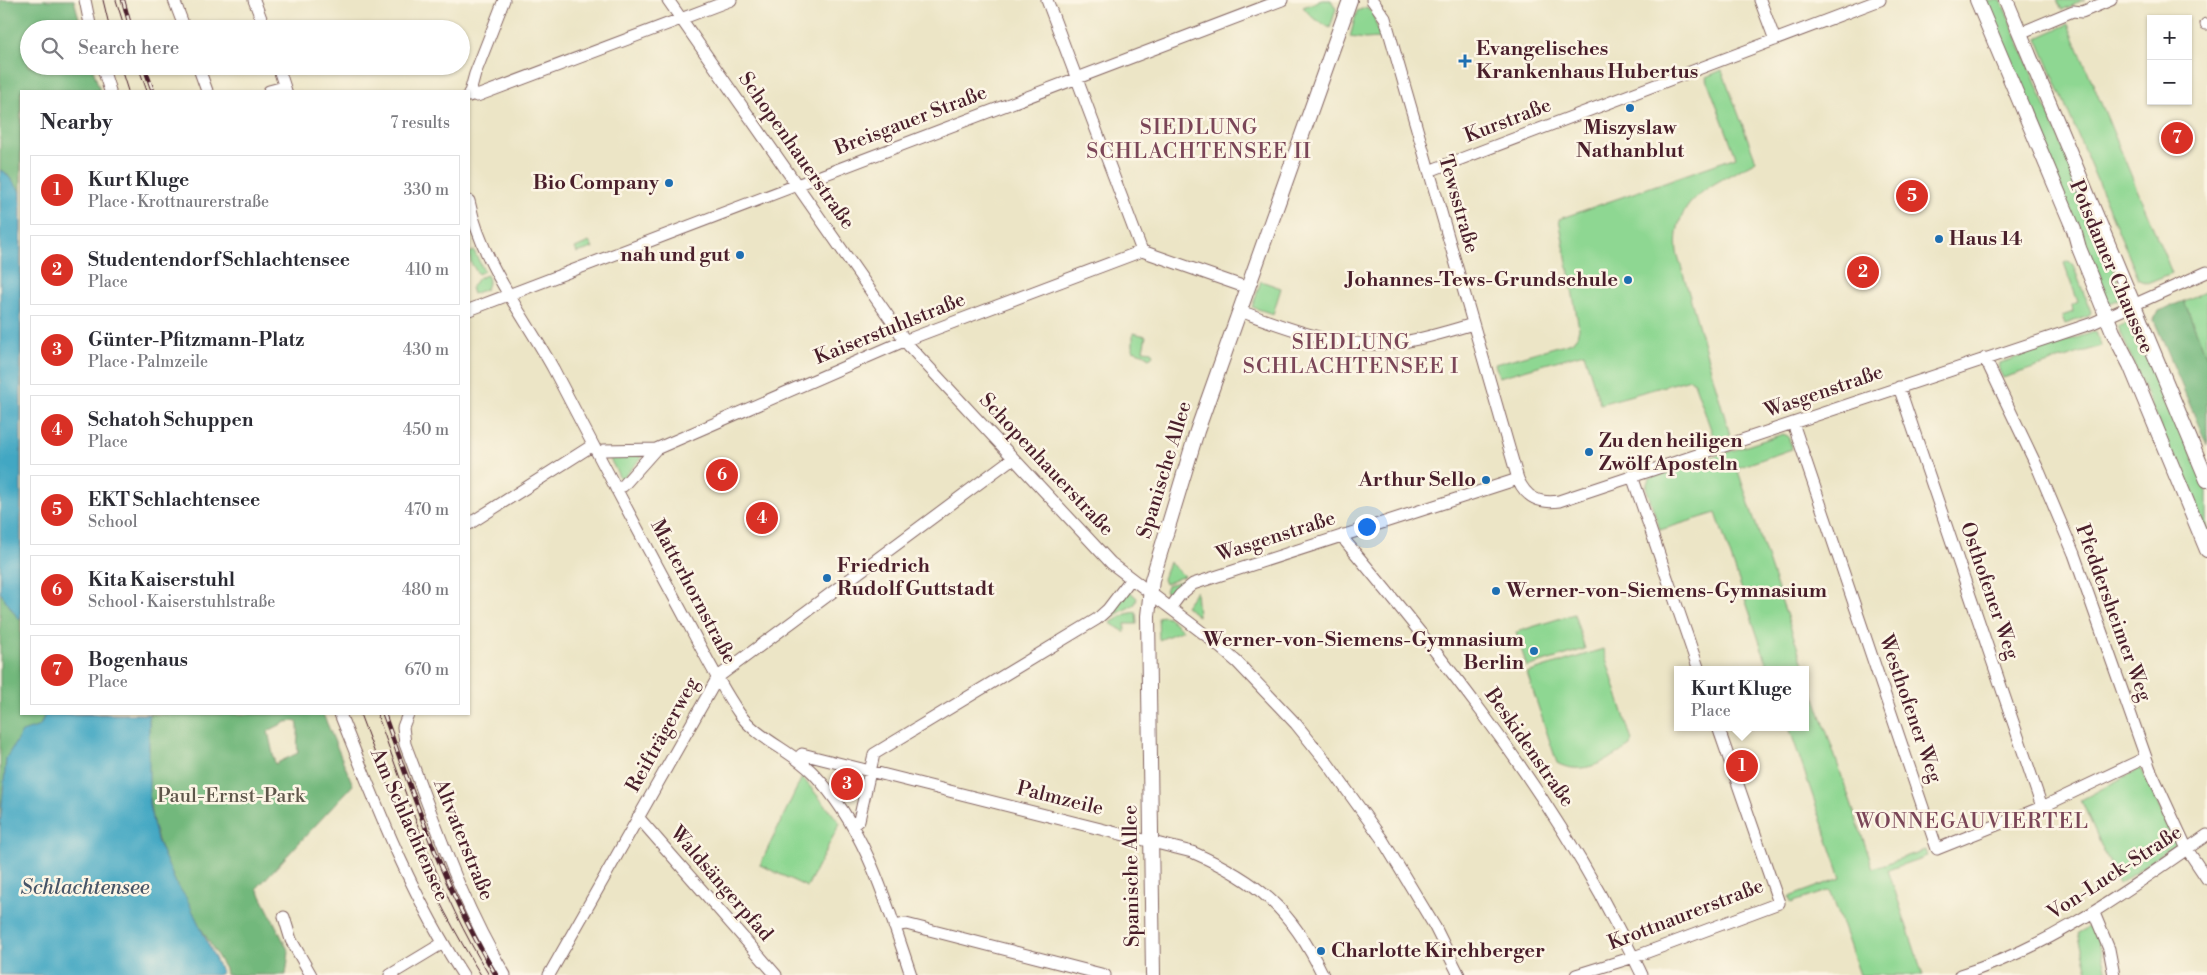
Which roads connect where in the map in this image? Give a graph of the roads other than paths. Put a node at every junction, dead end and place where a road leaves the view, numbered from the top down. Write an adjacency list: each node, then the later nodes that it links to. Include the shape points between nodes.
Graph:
1 (84, 0): 18 (street)
2 (174, 0): 19 (street)
3 (254, 0): 20 (street)
4 (504, 0): 30 (street)
5 (668, 0): 17 (street, Schopenhauerstraße)
6 (731, 0): 17 (street)
7 (1047, 0): 26 (street)
8 (1282, 0): 26 (street, Breisgauer Straße)
9 (1350, 0): 37 (main road, Spanische Allee)
10 (1372, 0): 32 (street, Tewsstraße, via 1385,18)
11 (1760, 0): 22 (street)
12 (1880, 0): 16 (street, Kurstraße)
13 (1977, 0): 42 (main road, Potsdamer Chaussee, via 2074,230)
14 (2006, 0): 21 (main road, Potsdamer Chaussee)
15 (2111, 0): 21 (street, via 2082,12 2073,11)
16 (1866, 2): 22 (street, Kurstraße)
17 (681, 19): 31 (street, via 478,96); 33 (street, Schopenhauerstraße)
18 (89, 20)
19 (182, 20)
20 (262, 20)
21 (2020, 33): 39 (main road, Potsdamer Chaussee)
22 (1775, 40): 32 (street, Kurstraße)
23 (105, 75): 28 (street)
24 (201, 75): 29 (street)
25 (281, 75): 27 (street)
26 (1076, 78): 33 (street, Breisgauer Straße); 35 (street)
27 (285, 89)
28 (110, 90)
29 (207, 90)
30 (470, 92)
31 (470, 95)
32 (1429, 171): 43 (street, Tewsstraße)
33 (796, 185): 38 (street, Breisgauer Straße); 44 (street, Schopenhauerstraße)
34 (470, 204): 38 (street, Matterhornstraße, via 484,247)
35 (1142, 251): 37 (street); 44 (street, Kaiserstuhlstraße)
36 (2207, 272): 39 (street, Wasgenstraße)
37 (1248, 288): 41 (main road, Spanische Allee)
38 (509, 294): 40 (street, Breisgauer Straße); 49 (street, Matterhornstraße)
39 (2134, 306): 42 (street, Wasgenstraße); 53 (main road, Potsdamer Chaussee)
40 (470, 310)
41 (1240, 311): 43 (street, via 1312,337 1352,343 1395,344); 59 (main road, Spanische Allee, via 1197,431)
42 (2107, 318): 45 (street, Wasgenstraße); 57 (main road, Potsdamer Chaussee, via 2130,365)
43 (1473, 324): 52 (street, Tewsstraße)
44 (904, 341): 48 (street, Kaiserstuhlstraße); 50 (street, Schopenhauerstraße)
45 (1985, 358): 46 (street, Wasgenstraße); 67 (street, Pfeddersheimer Weg, via 2074,554)
46 (1900, 387): 47 (street, Wasgenstraße); 69 (street, Osthofener Weg)
47 (1793, 422): 51 (street, Wasgenstraße); 69 (street, Westhofener Weg, via 1937,849)
48 (656, 449): 49 (street, Kaiserstuhlstraße); 54 (street, Kaiserstuhlstraße, via 623,486)
49 (596, 450): 54 (street, Matterhornstraße); 55 (street, Kaiserstuhlstraße)
50 (1014, 458): 58 (street, Schopenhauerstraße, via 1111,562); 62 (street, Reifträgerweg)
51 (1632, 476): 52 (street, Wasgenstraße, via 1551,502 1529,495); 61 (street)
52 (1518, 479): 56 (street, Wasgenstraße)
53 (2207, 480)
54 (616, 489): 62 (street, Matterhornstraße)
55 (470, 523)
56 (1343, 535): 60 (street, Wasgenstraße, via 1193,584); 80 (street, Beskidenstraße, via 1482,712 1528,778 1585,868)
57 (2207, 550)
58 (1131, 579): 59 (street, Schopenhauerstraße); 68 (street, via 1097,619 874,754)
59 (1151, 592): 60 (street, Schopenhauerstraße); 73 (main road, Spanische Allee, via 1148,639)
60 (1171, 607): 91 (street, Schopenhauerstraße, via 1237,662 1296,724 1328,764 1382,839 1435,927)
61 (1698, 666)
62 (718, 677): 66 (street, Matterhornstraße, via 740,715); 70 (street, Reifträgerweg)
63 (340, 715): 79 (street, Am Schlachtensee, via 393,846)
64 (408, 715): 84 (street, Altvaterstraße, via 403,727 405,744 468,906)
65 (1719, 731): 80 (street, Krottnaurerstraße, via 1779,903)
66 (798, 758): 68 (street, Palmzeile, via 802,754); 71 (street, Matterhornstraße, via 828,789)
67 (2146, 758): 69 (street, Westhofener Weg); 74 (street, Pfeddersheimer Weg)
68 (870, 771): 71 (street, via 859,820); 73 (street, Palmzeile)
69 (2042, 807)
70 (638, 817): 85 (street, Reifträgerweg); 86 (street, Waldsängerpfad)
71 (853, 825): 78 (street, Matterhornstraße)
72 (2207, 835): 74 (street, Von-Luck-Straße)
73 (1151, 842): 89 (main road, Spanische Allee); 90 (street, Palmzeile, via 1192,852 1229,868 1259,888 1286,914)
74 (2187, 849): 75 (street, Pfeddersheimer Weg); 76 (street, Von-Luck-Straße)
75 (2207, 880)
76 (2094, 913): 94 (street, Von-Luck-Straße, via 2034,945); 95 (street, via 2109,949)
77 (284, 917): 81 (street, via 291,940)
78 (894, 926): 87 (street, Matterhornstraße); 88 (street, via 906,924)
79 (443, 943): 82 (street); 83 (street, Am Schlachtensee)
80 (1634, 957): 92 (street, Krottnaurerstraße); 93 (street, Beskidenstraße)
81 (311, 975)
82 (390, 975)
83 (463, 975)
84 (505, 975)
85 (548, 975)
86 (776, 975)
87 (911, 975)
88 (1105, 975)
89 (1153, 975)
90 (1323, 975)
91 (1459, 975)
92 (1576, 975)
93 (1642, 975)
94 (1960, 975)
95 (2114, 975)

